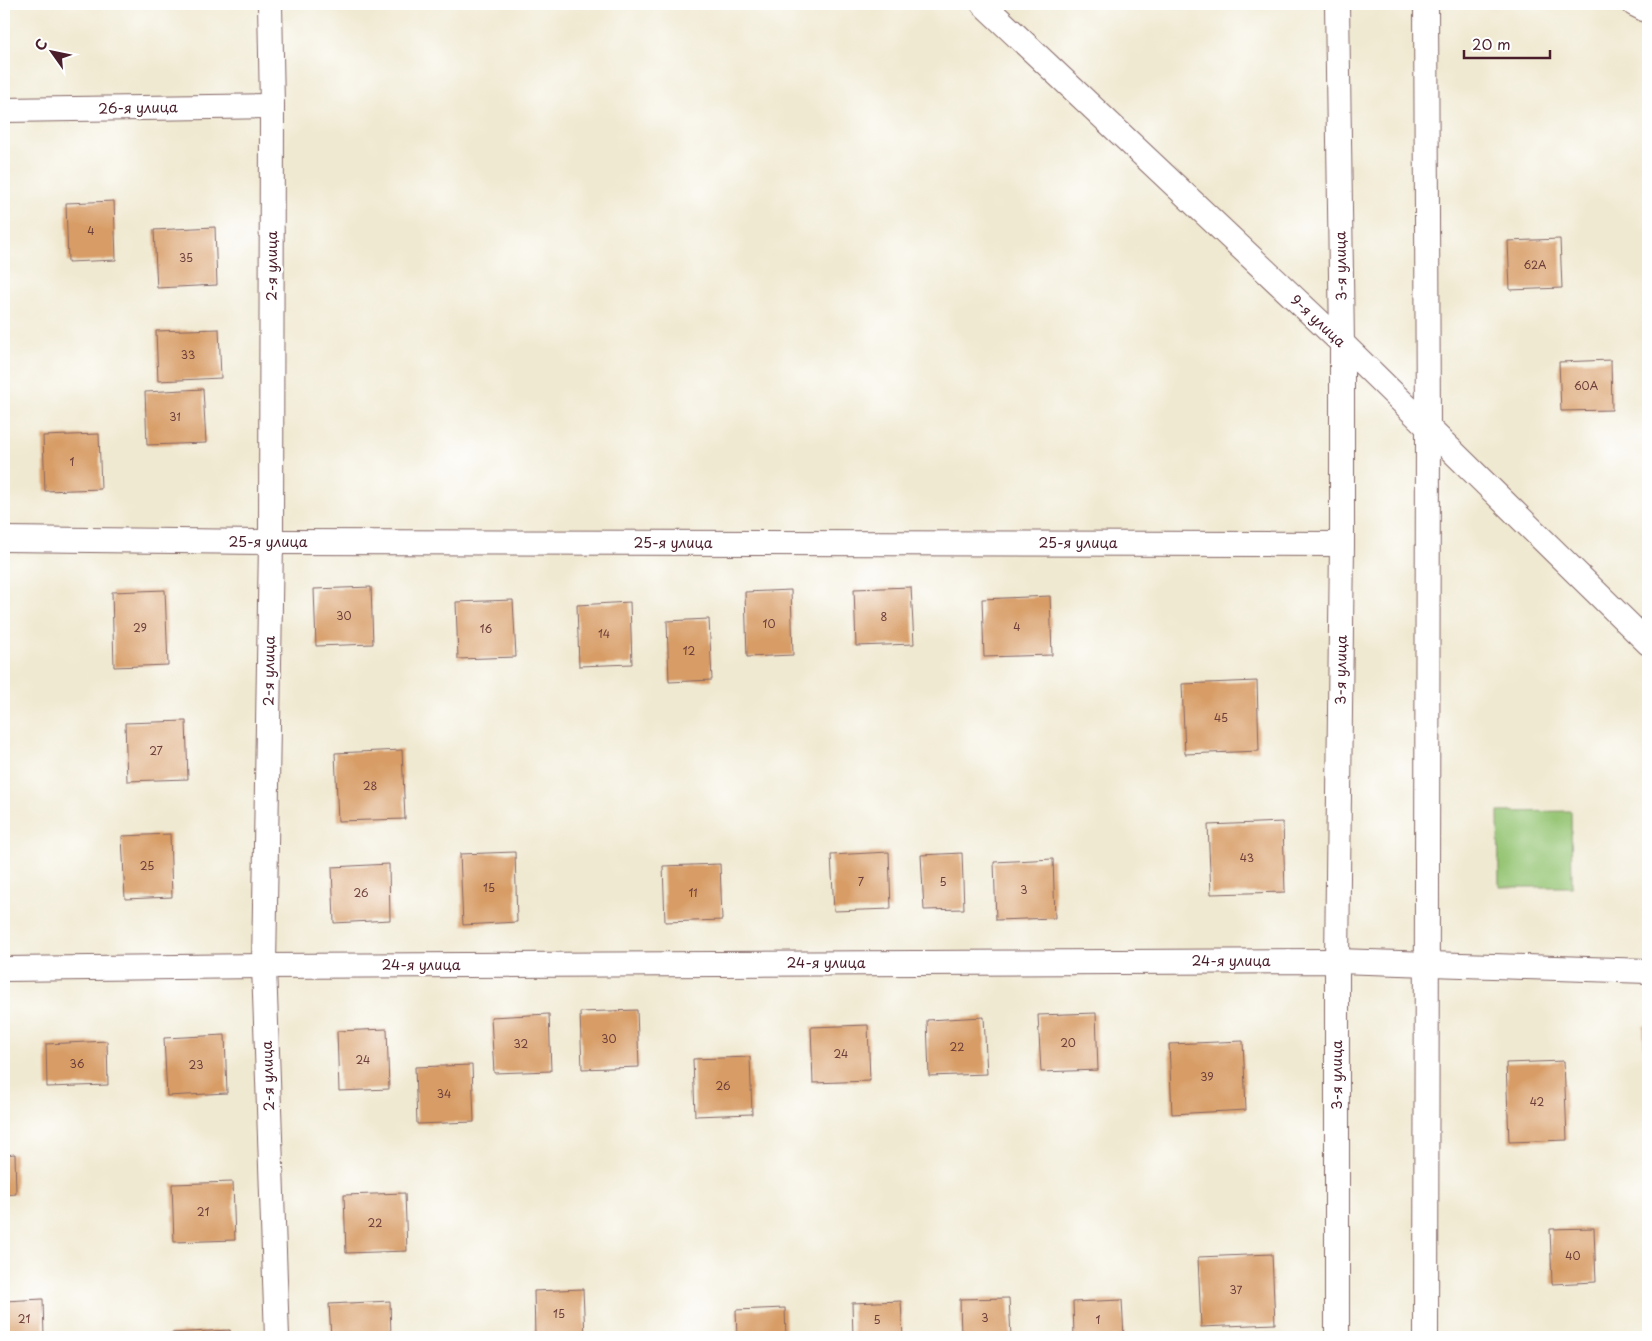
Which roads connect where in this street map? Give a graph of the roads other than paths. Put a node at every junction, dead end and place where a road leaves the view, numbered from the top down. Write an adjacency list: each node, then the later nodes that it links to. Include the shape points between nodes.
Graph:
1 (270, 4): 7 (street, 2-я улица)
2 (983, 4): 9 (street, 9-я улица)
3 (1337, 4): 9 (street, 3-я улица)
4 (1426, 4): 10 (street)
5 (1634, 4): 6 (street)
6 (1648, 11)
7 (272, 106): 8 (street, 26-я улица); 12 (street, 2-я улица)
8 (4, 110)
9 (1342, 343): 10 (street, 9-я улица); 13 (street, 3-я улица)
10 (1428, 427): 14 (street, 9-я улица); 16 (street)
11 (4, 539): 12 (street, 25-я улица)
12 (271, 542): 13 (street, 25-я улица); 17 (street, 2-я улица)
13 (1342, 544): 15 (street, 3-я улица)
14 (1648, 643)
15 (1338, 961): 16 (street, 24-я улица); 17 (street, 24-я улица); 21 (street, 3-я улица)
16 (1426, 964): 19 (street, 24-я улица); 22 (street)
17 (264, 966): 18 (street, 24-я улица); 20 (street, 2-я улица)
18 (4, 969)
19 (1648, 971)
20 (277, 1337)
21 (1337, 1337)
22 (1426, 1337)

